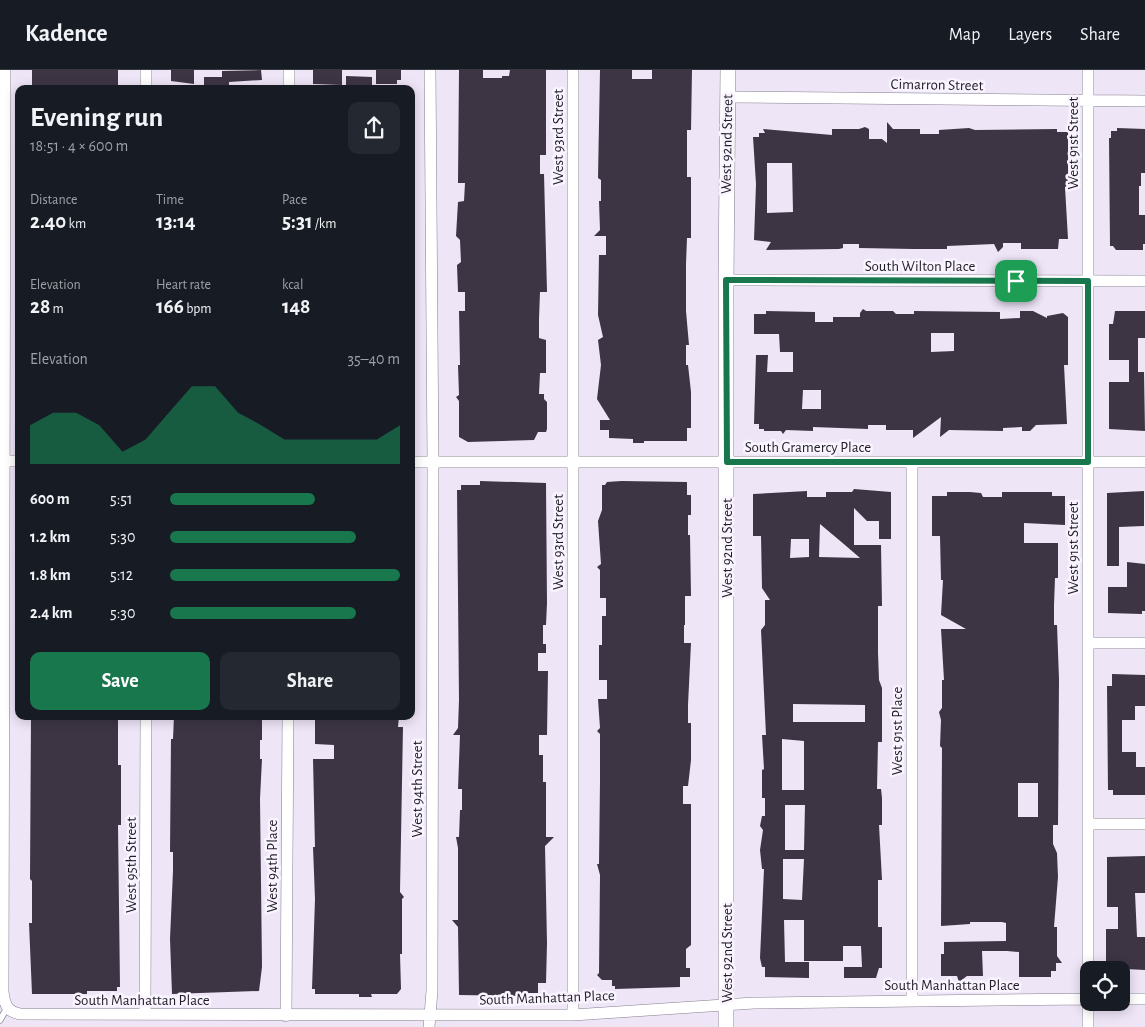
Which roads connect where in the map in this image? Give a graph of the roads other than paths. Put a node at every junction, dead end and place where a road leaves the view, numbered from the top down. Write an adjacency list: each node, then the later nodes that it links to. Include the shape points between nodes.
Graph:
1 (5, 70): 16 (street)
2 (146, 70): 8 (street)
3 (289, 70): 9 (street)
4 (430, 70): 20 (street, West 94th Street)
5 (573, 70): 21 (street, West 93rd Street)
6 (728, 70): 10 (street, West 92nd Street)
7 (1088, 70): 11 (street, West 91st Street)
8 (146, 85)
9 (289, 85)
10 (728, 97): 11 (street, Cimarron Street); 13 (street, West 92nd Street)
11 (1088, 101): 12 (street, Cimarron Street); 14 (street, West 91st Street)
12 (1145, 101)
13 (726, 280): 14 (street, South Wilton Place); 22 (street, West 92nd Street)
14 (1088, 281): 15 (street, South Wilton Place); 24 (street, West 91st Street)
15 (1145, 281)
16 (2, 297): 17 (street)
17 (4, 461): 18 (street); 38 (street, via 3,991)
18 (15, 461)
19 (415, 462): 20 (street, South Gramercy Place)
20 (432, 462): 21 (street, South Gramercy Place); 44 (street, West 94th Street)
21 (573, 462): 22 (street, South Gramercy Place); 41 (street, West 93rd Street)
22 (727, 462): 23 (street, South Gramercy Place); 37 (street, West 92nd Street)
23 (912, 462): 24 (street, South Gramercy Place); 36 (street, West 91st Place)
24 (1088, 462): 25 (street, South Gramercy Place); 26 (street, West 91st Street)
25 (1145, 462)
26 (1088, 643): 27 (street); 30 (street, West 91st Street)
27 (1145, 643)
28 (146, 720): 40 (street, West 95th Street)
29 (288, 720): 42 (street, West 94th Place)
30 (1088, 824): 31 (street); 32 (street, West 91st Street)
31 (1145, 824)
32 (1088, 961)
33 (1080, 999): 36 (street, South Manhattan Place)
34 (1130, 999): 35 (street)
35 (1145, 999)
36 (912, 1000): 37 (street, South Manhattan Place)
37 (726, 1004): 41 (street, South Manhattan Place); 45 (street, West 92nd Street)
38 (7, 1008): 40 (street, South Manhattan Place, via 20,1014); 43 (lane)
39 (1088, 1011): 46 (street, West 91st Street)
40 (145, 1014): 42 (street, South Manhattan Place)
41 (573, 1015): 44 (street, South Manhattan Place)
42 (286, 1016): 44 (street, South Manhattan Place)
43 (0, 1020)
44 (430, 1021)
45 (726, 1027)
46 (1088, 1027)

